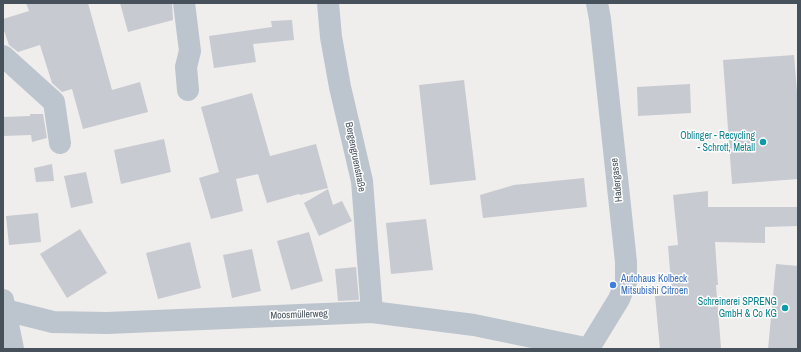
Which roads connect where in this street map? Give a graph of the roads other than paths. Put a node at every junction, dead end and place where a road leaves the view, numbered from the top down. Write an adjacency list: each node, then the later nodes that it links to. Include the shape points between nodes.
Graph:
1 (184, 3): 5 (street, via 190,51 186,67)
2 (328, 3): 8 (street, Bergengruenstraße, via 340,87 362,181)
3 (597, 3): 10 (street, Hadergasse, via 626,262 626,282)
4 (3, 56): 6 (street, via 54,102)
5 (188, 90)
6 (60, 143)
7 (4, 305): 8 (street, Moosmüllerweg, via 53,322 107,323); 9 (street)
8 (372, 312): 10 (street, Moosmüllerweg, via 474,325)
9 (13, 349)
10 (590, 349)

